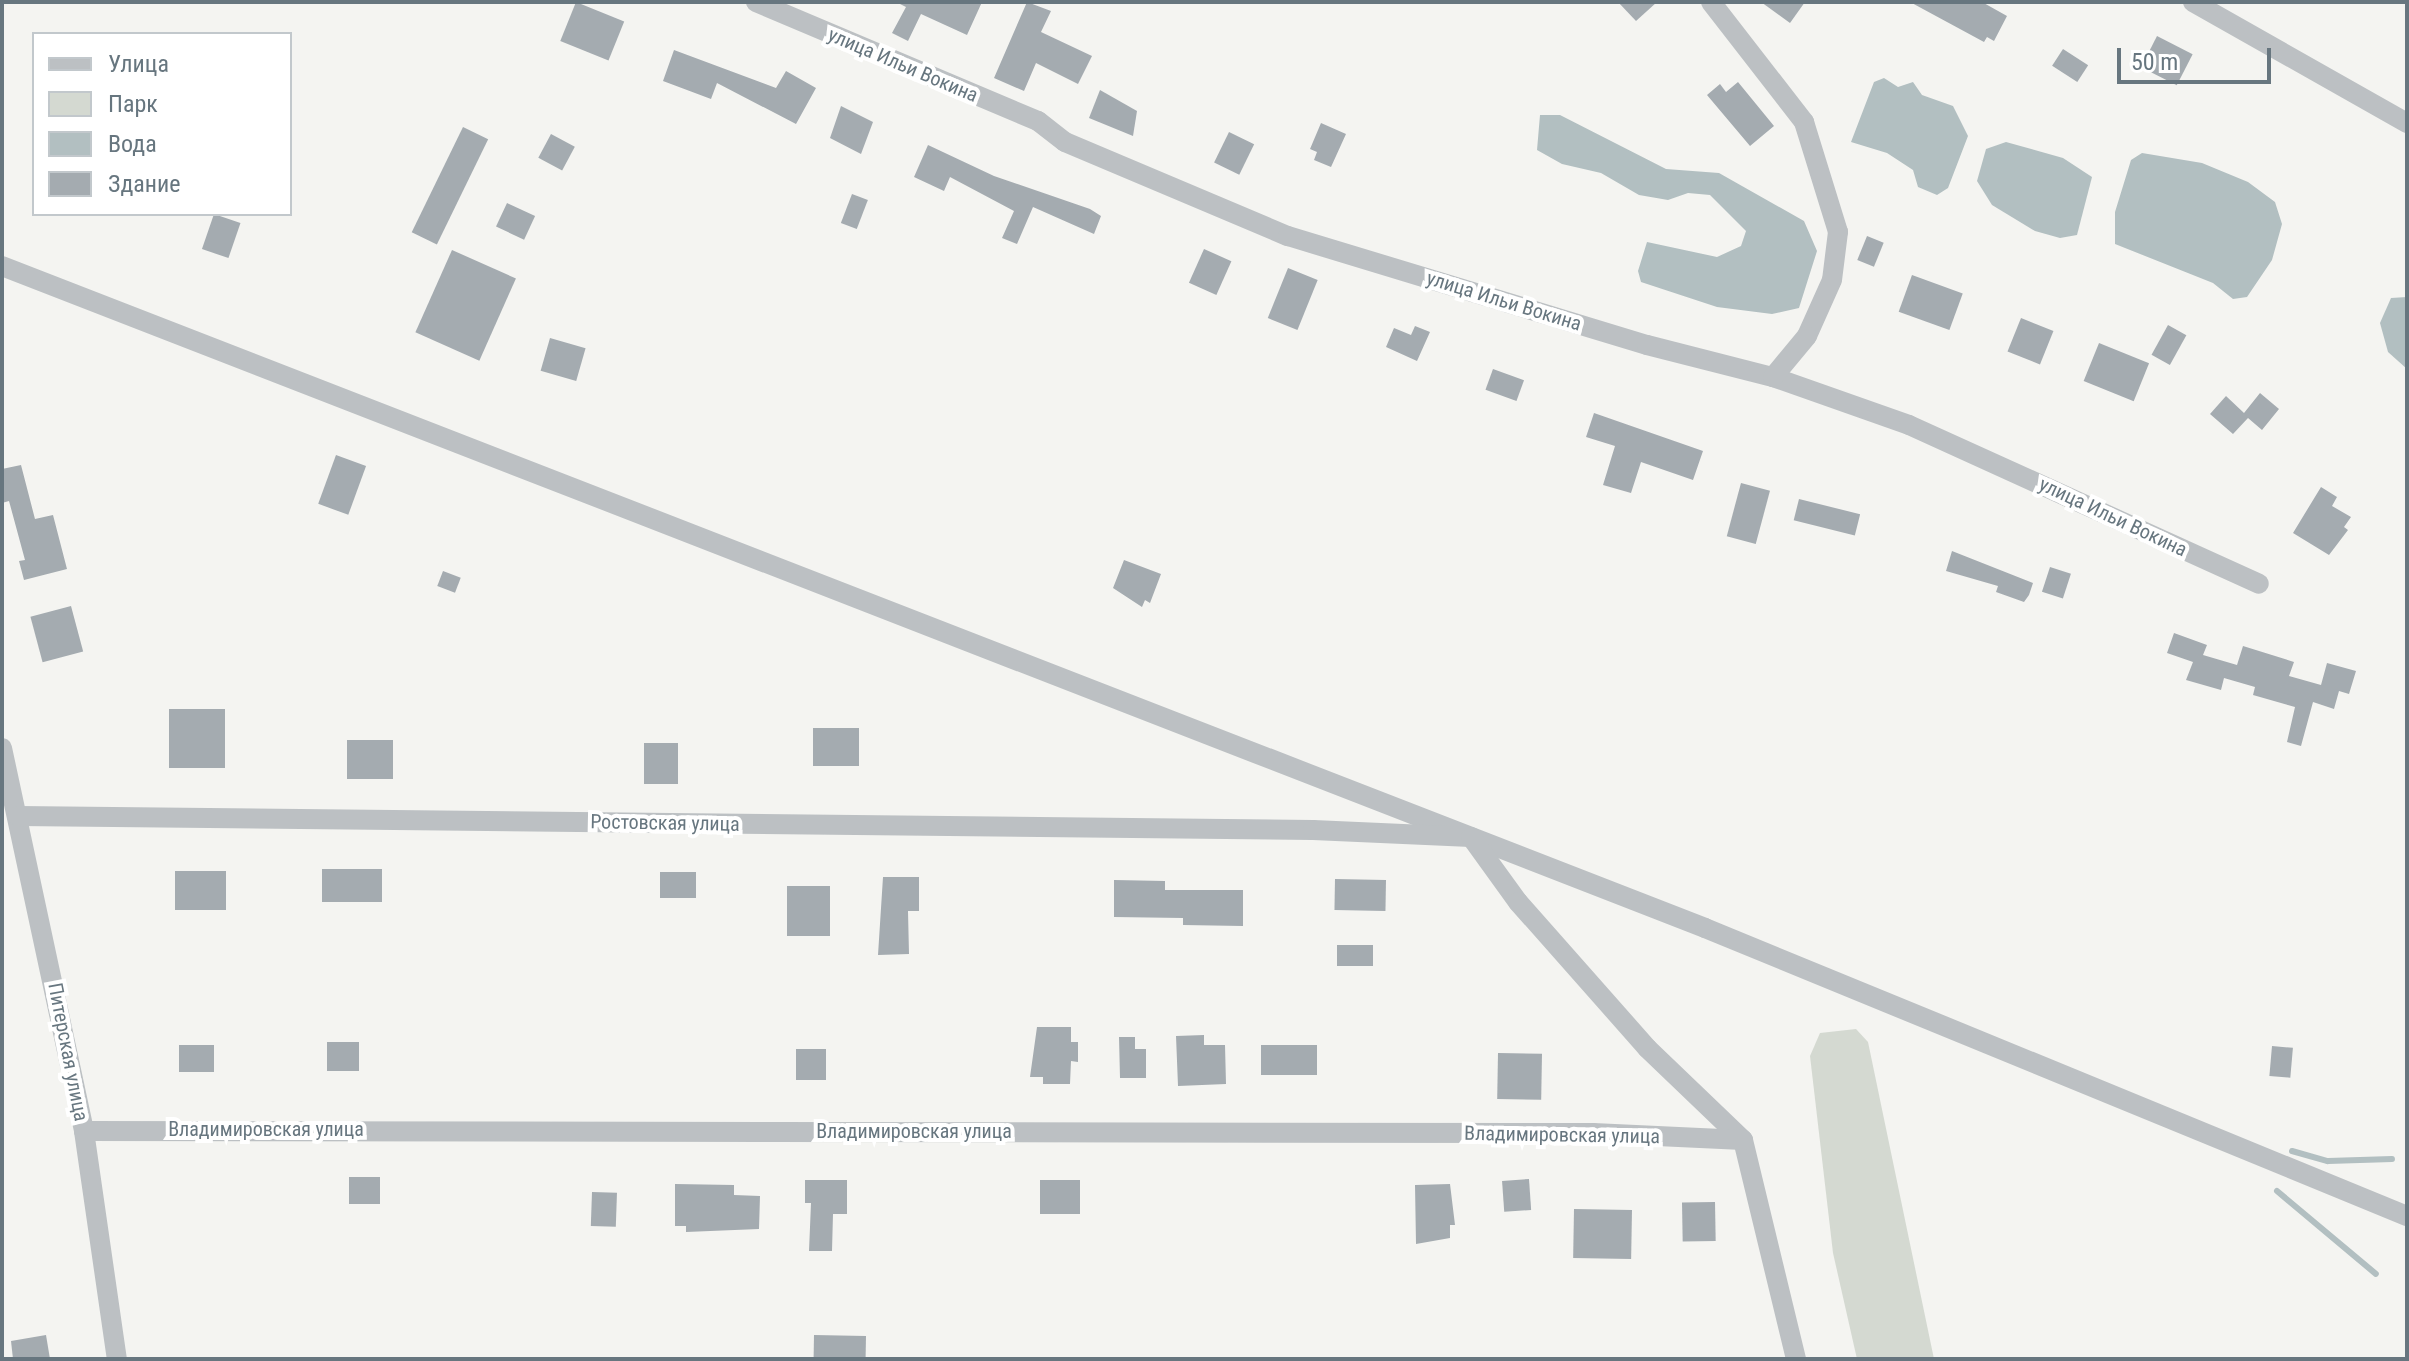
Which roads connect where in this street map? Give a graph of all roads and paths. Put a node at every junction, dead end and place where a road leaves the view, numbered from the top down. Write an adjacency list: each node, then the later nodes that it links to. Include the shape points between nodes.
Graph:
1 (756, 2): 6 (street, улица Ильи Вокина, via 1038,121 1065,142 1288,236 1647,345)
2 (1711, 2): 6 (street, via 1804,122 1838,232 1832,280 1807,336)
3 (2193, 2): 4 (street)
4 (2407, 123)
5 (2, 266): 10 (street)
6 (1773, 377): 7 (street, улица Ильи Вокина, via 1909,425)
7 (2259, 584)
8 (2, 748): 9 (street, Питерская улица)
9 (18, 816): 10 (street, Ростовская улица, via 1313,830); 11 (street, Питерская улица)
10 (1471, 837): 12 (street, via 1518,902 1647,1048); 13 (street)
11 (84, 1131): 12 (street, Владимировская улица, via 1577,1133); 14 (street, Питерская улица)
12 (1743, 1140): 15 (street)
13 (2407, 1216)
14 (117, 1359)
15 (1796, 1359)

